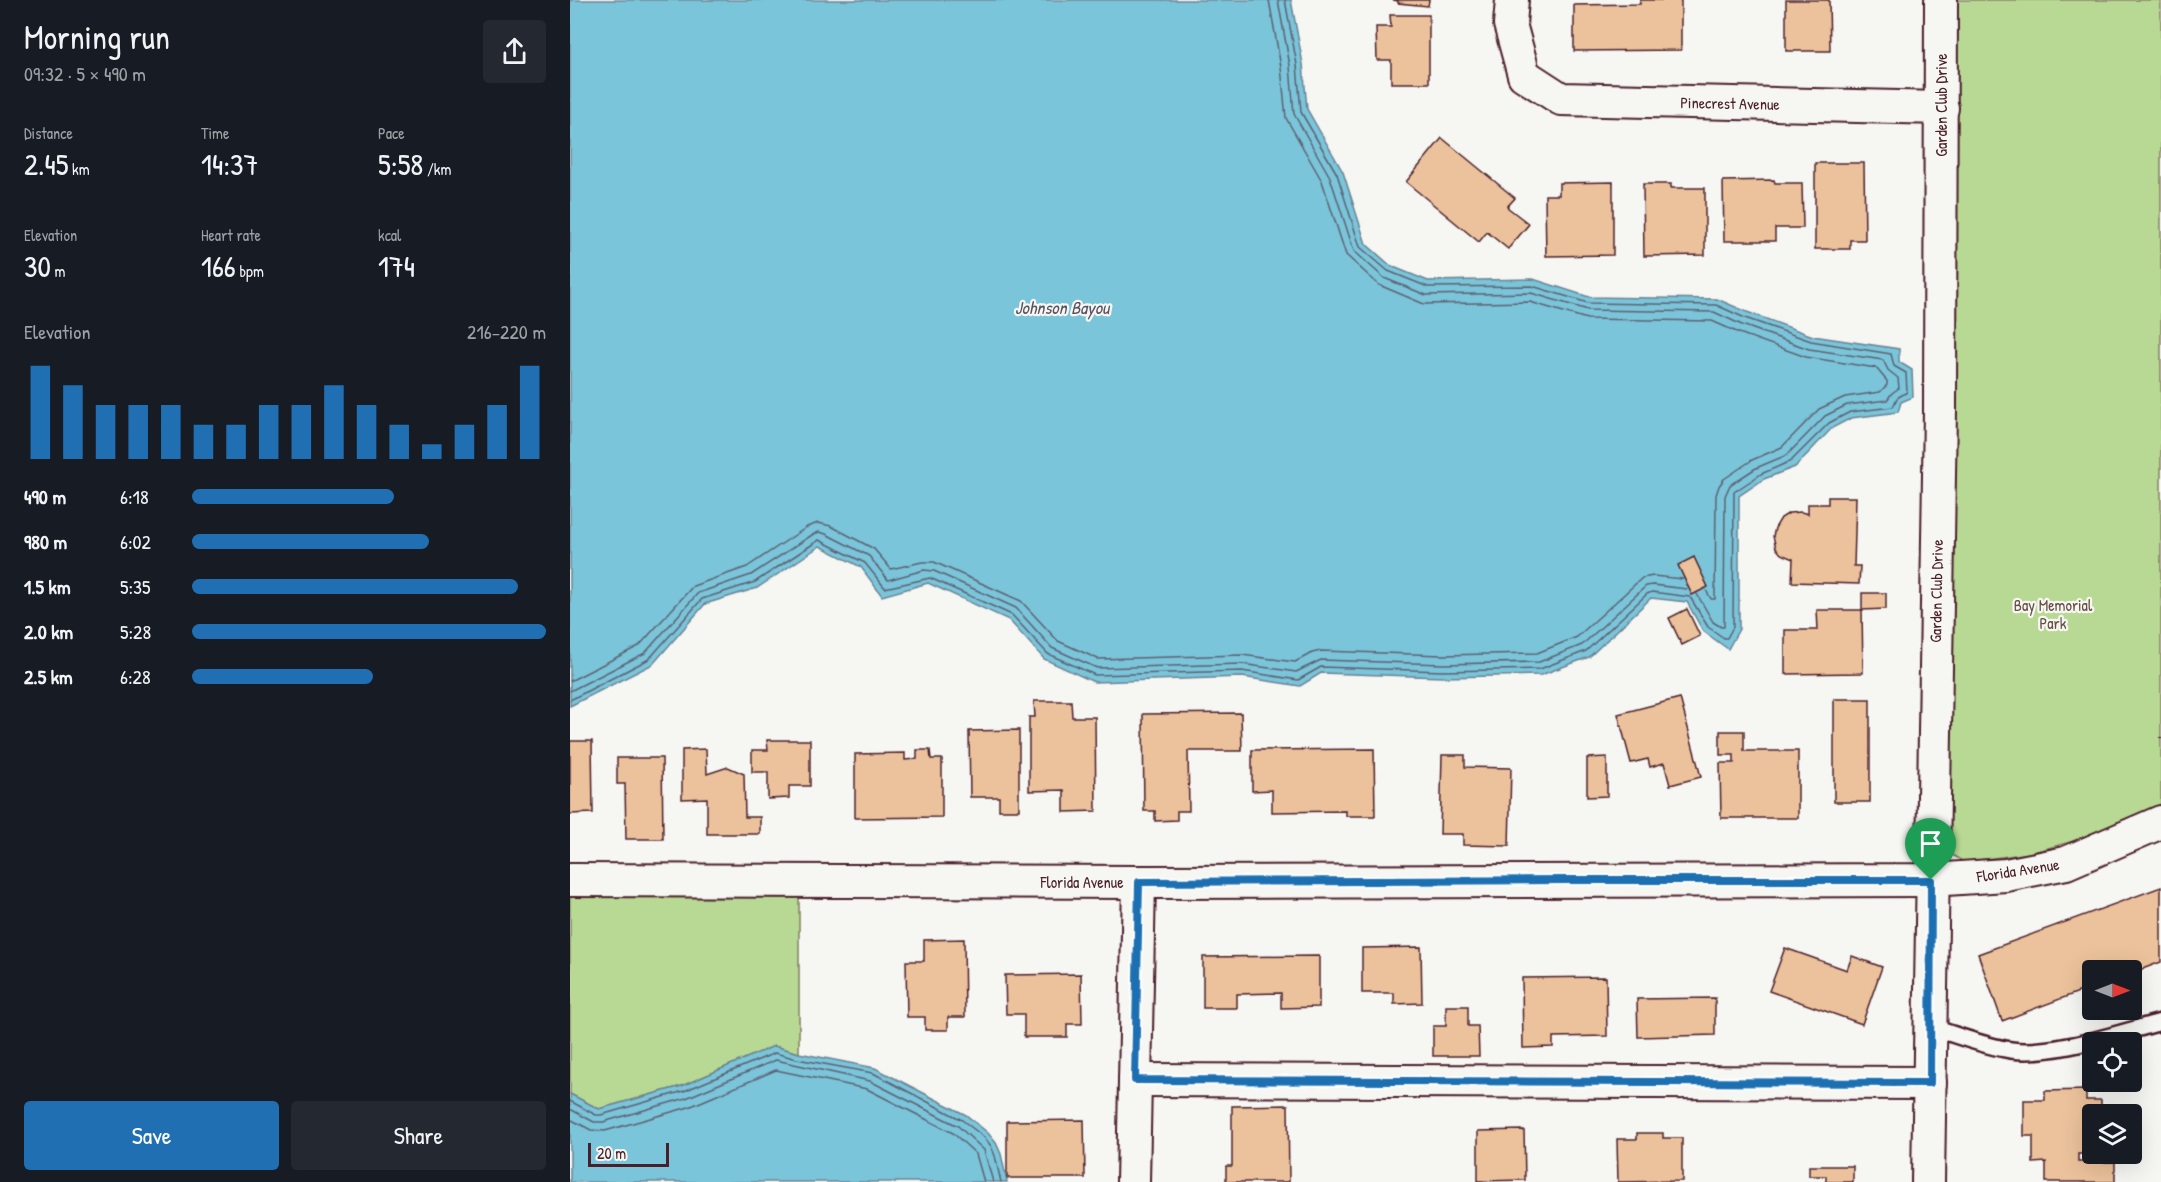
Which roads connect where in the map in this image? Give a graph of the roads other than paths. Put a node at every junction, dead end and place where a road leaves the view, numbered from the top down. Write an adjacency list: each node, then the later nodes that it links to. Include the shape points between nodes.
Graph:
1 (1512, 0): 3 (street, Pinecrest Avenue, via 1510,24 1524,75 1561,99)
2 (1941, 0): 3 (street, Garden Club Drive)
3 (1942, 108): 6 (street, Garden Club Drive)
4 (2161, 822): 6 (street, Florida Avenue, via 2066,863 2006,875)
5 (570, 880): 7 (street, Florida Avenue)
6 (1931, 880): 7 (street, Florida Avenue); 9 (street, Garden Club Drive)
7 (1139, 882): 10 (street)
8 (2161, 1022): 9 (lane, via 2045,1051 2001,1048)
9 (1930, 1027): 11 (street, Garden Club Drive)
10 (1135, 1080): 11 (street); 12 (street)
11 (1930, 1083): 13 (street, Garden Club Drive)
12 (1133, 1182)
13 (1928, 1182)

